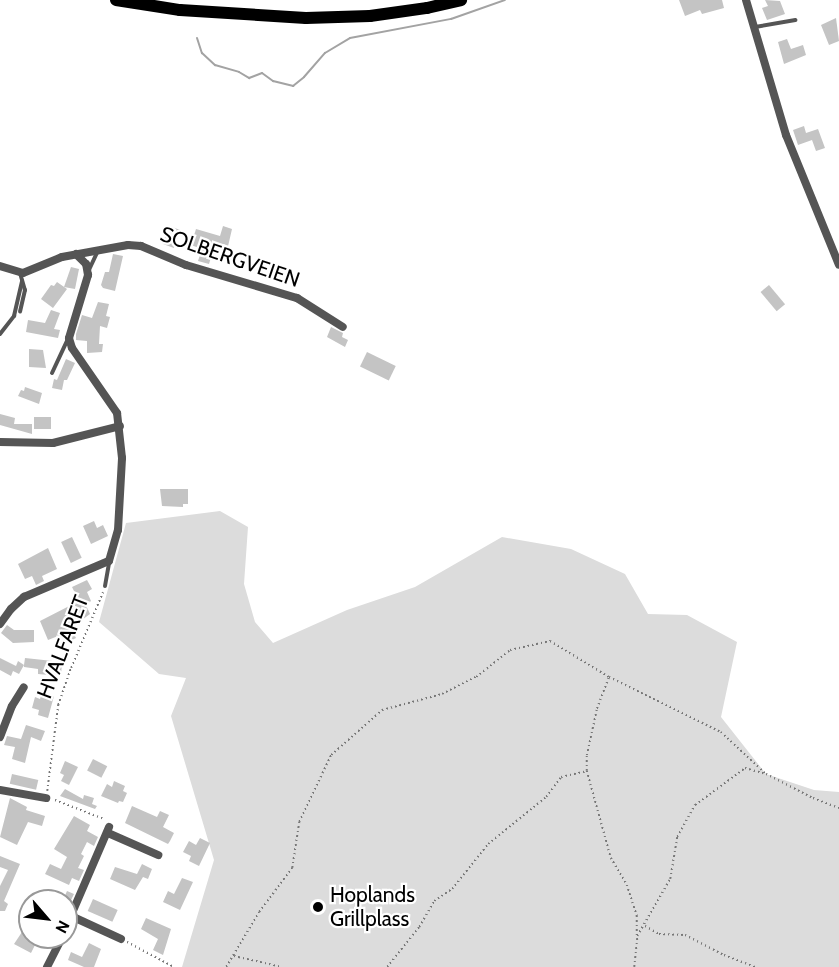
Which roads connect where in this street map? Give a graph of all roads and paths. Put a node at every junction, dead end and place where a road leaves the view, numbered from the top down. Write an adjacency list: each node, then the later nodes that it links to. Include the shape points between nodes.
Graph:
1 (116, 0): 2 (main road, via 226,15 306,18 370,16)
2 (461, 0)
3 (746, 0): 5 (street)
4 (795, 20): 5 (lane)
5 (754, 27): 8 (street, via 786,135)
6 (98, 251): 7 (street, SOLBERGVEIEN); 10 (lane); 13 (street, SOLBERGVEIEN, via 141,246 297,298)
7 (76, 254): 10 (street); 11 (street, SOLBERGVEIEN, via 54,259)
8 (839, 265)
9 (0, 266): 11 (street)
10 (88, 272): 15 (street)
11 (21, 277): 12 (lane, via 25,290); 14 (lane, via 14,316)
12 (20, 310)
13 (343, 327)
14 (0, 334)
15 (69, 338): 16 (lane); 17 (street, via 72,348 115,407)
16 (52, 373)
17 (120, 426): 18 (street, via 53,443); 19 (street, HVALFARET, via 122,500)
18 (0, 442)
19 (109, 561): 20 (lane, HVALFARET); 21 (street, via 24,597)
20 (105, 586): 30 (path, HVALFARET, via 58,705)
21 (0, 624)
22 (609, 677): 25 (path, via 721,732); 27 (path, via 597,710); 40 (path, via 550,641 510,650 476,677 442,694 382,710 331,755 299,822 292,868 258,912)
23 (24, 687): 24 (street, HVALFARET)
24 (0, 736)
25 (750, 761): 26 (path); 28 (path)
26 (745, 768): 28 (path); 36 (path, via 695,806 677,837 670,879)
27 (587, 771): 37 (path, via 611,858 627,885 637,916); 45 (path, via 561,777 546,797 488,844 452,889 434,901)
28 (766, 774): 31 (path)
29 (0, 790): 30 (street)
30 (46, 798): 32 (path, via 102,818)
31 (839, 808)
32 (109, 830): 33 (street); 34 (street)
33 (158, 855)
34 (78, 900)
35 (78, 919): 38 (street)
36 (644, 926): 37 (path); 47 (path, via 660,934 685,935)
37 (637, 936): 46 (path)
38 (121, 939): 42 (path)
39 (56, 949): 41 (street)
40 (234, 956): 43 (path); 44 (path)
41 (47, 967)
42 (174, 967)
43 (226, 967)
44 (282, 967)
45 (387, 967)
46 (634, 967)
47 (756, 967)

